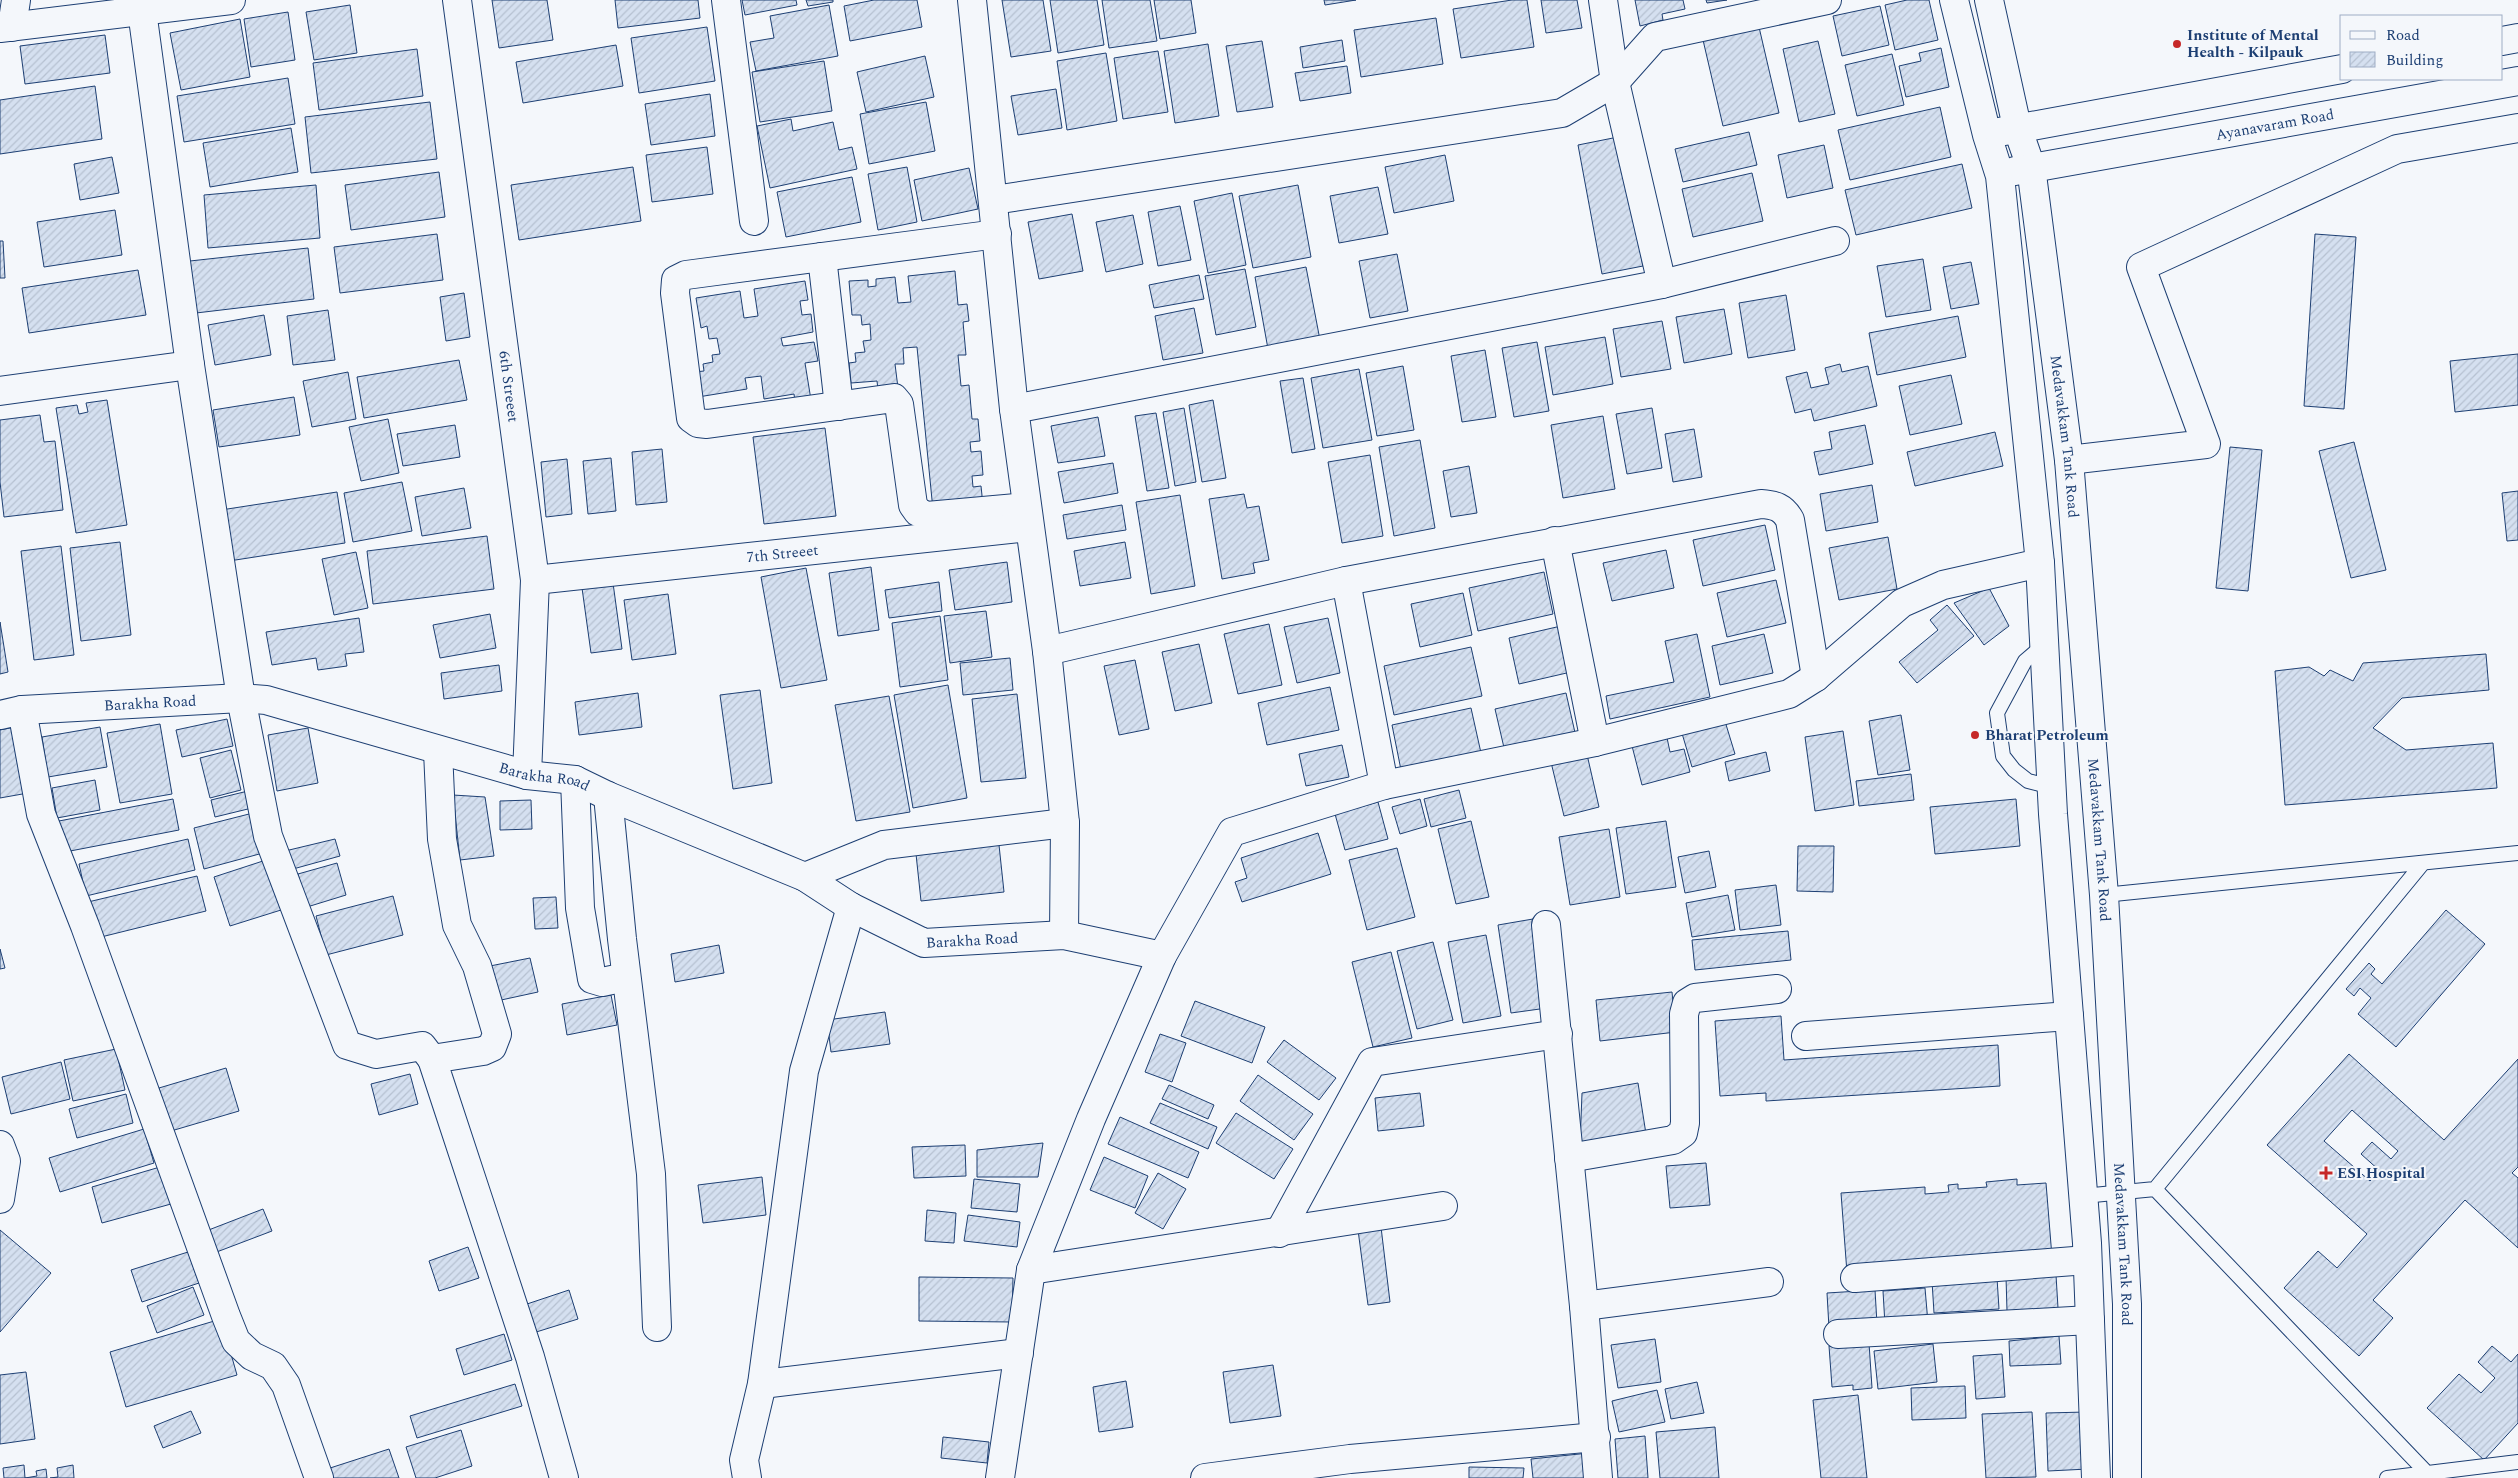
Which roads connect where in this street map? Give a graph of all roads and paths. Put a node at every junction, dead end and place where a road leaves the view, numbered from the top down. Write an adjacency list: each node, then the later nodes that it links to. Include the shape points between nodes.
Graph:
1 (16, 0): 11 (street)
2 (231, 0): 10 (street)
3 (457, 0): 36 (street, 6th Streeet)
4 (726, 0): 23 (street)
5 (972, 0): 22 (street)
6 (1603, 0): 16 (street)
7 (1827, 0): 16 (street, via 1655,37)
8 (1954, 0): 19 (street)
9 (1989, 0): 17 (street, Medavakkam Tank Road)
10 (142, 10): 11 (street); 28 (street)
11 (6, 27)
12 (2518, 38): 13 (street)
13 (2503, 41)
14 (2340, 69): 17 (street)
15 (2518, 81): 20 (street, Ayanavaram Road)
16 (1615, 82): 22 (street, via 1562,113); 27 (street)
17 (2017, 128): 19 (street); 20 (street, Medavakkam Tank Road)
18 (2518, 128): 32 (street, via 2397,150 2141,267 2206,444)
19 (1987, 135): 21 (street)
20 (2032, 167): 21 (street, Ayanavaram Road); 32 (street, Medavakkam Tank Road)
21 (2000, 176): 35 (street)
22 (994, 200): 24 (street)
23 (754, 222)
24 (997, 234): 26 (street); 31 (street)
25 (1835, 241): 27 (street)
26 (822, 257): 30 (street); 30 (street, via 686,275 676,280 675,292 691,418 707,424)
27 (1662, 284): 31 (street)
28 (190, 365): 29 (street); 41 (street)
29 (0, 391)
30 (838, 406): 33 (street, via 894,398 899,404 913,505 918,512 927,516)
31 (1014, 409): 33 (street)
32 (2069, 460): 54 (street, Medavakkam Tank Road)
33 (1028, 517): 36 (street, 7th Streeet); 39 (street)
34 (1554, 541): 37 (street); 40 (street, via 1761,504 1779,507 1790,520); 43 (street)
35 (2040, 563): 38 (street); 40 (street, via 1943,585 1902,603)
36 (535, 580): 45 (street, 6th Streeet)
37 (1346, 581): 39 (street); 47 (street)
38 (2045, 644): 48 (street); 48 (lane, via 2025,661 1997,713 2003,756 2028,781)
39 (1047, 651): 50 (street)
40 (1816, 677): 43 (street, via 1789,694)
41 (241, 698): 42 (street, Barakha Road); 44 (street, Barakha Road, via 266,700); 64 (street, via 268,836 346,1042 376,1054 422,1046)
42 (11, 713): 87 (street, via 41,814 236,1341 252,1356 273,1366 286,1385)
43 (1595, 742): 47 (street)
44 (438, 752): 45 (street, Barakha Road); 64 (street, via 442,839 457,924 477,966 497,1034 492,1047 483,1051)
45 (527, 775): 46 (street, Barakha Road)
46 (575, 780): 49 (street, Barakha Road); 59 (street, via 580,908 592,979 602,982)
47 (1384, 786): 58 (street, via 1232,832)
48 (2052, 786): 61 (street)
49 (608, 796): 53 (street, Barakha Road); 59 (street)
50 (1065, 823): 53 (street, via 884,845); 57 (street)
51 (2518, 852): 52 (lane)
52 (2423, 863): 54 (lane); 67 (lane)
53 (805, 877): 55 (street, Barakha Road)
54 (2104, 895): 68 (street, Medavakkam Tank Road)
55 (851, 907): 57 (street, Barakha Road, via 924,943); 82 (street, via 804,1071)
56 (1546, 925): 62 (street)
57 (1064, 935): 58 (street, Barakha Road)
58 (1162, 956): 74 (street, via 1091,1119)
59 (626, 976): 79 (street, via 651,1174)
60 (1776, 989): 66 (street, via 1695,998 1687,1002 1684,1014 1683,1133 1673,1140)
61 (2069, 1016): 63 (street); 69 (street)
62 (1558, 1034): 66 (street); 72 (street, via 1372,1062)
63 (1806, 1036)
64 (432, 1059): 88 (street, via 530,1356)
65 (0, 1145): 70 (street, via 6,1161)
66 (1569, 1158): 77 (street)
67 (2155, 1189): 68 (lane); 86 (lane)
68 (2120, 1194): 69 (lane); 94 (street, Medavakkam Tank Road, via 2127,1304)
69 (2083, 1196): 73 (street)
70 (0, 1199)
71 (1443, 1206): 72 (street)
72 (1279, 1233): 74 (street)
73 (2087, 1260): 75 (street); 78 (street)
74 (1031, 1270): 81 (street)
75 (1855, 1278)
76 (1769, 1282): 77 (street)
77 (1584, 1306): 83 (street)
78 (2090, 1320): 80 (street); 93 (street)
79 (657, 1328)
80 (1838, 1334)
81 (1018, 1354): 82 (street); 90 (street)
82 (762, 1384): 89 (street, via 744,1460)
83 (1596, 1437): 85 (street); 92 (street)
84 (2518, 1462): 86 (lane)
85 (1349, 1469): 91 (street)
86 (2428, 1474): 95 (lane)
87 (319, 1478)
88 (564, 1478)
89 (747, 1478)
90 (1000, 1478)
91 (1205, 1478)
92 (1598, 1478)
93 (2096, 1478)
94 (2127, 1478)
95 (2387, 1478)

